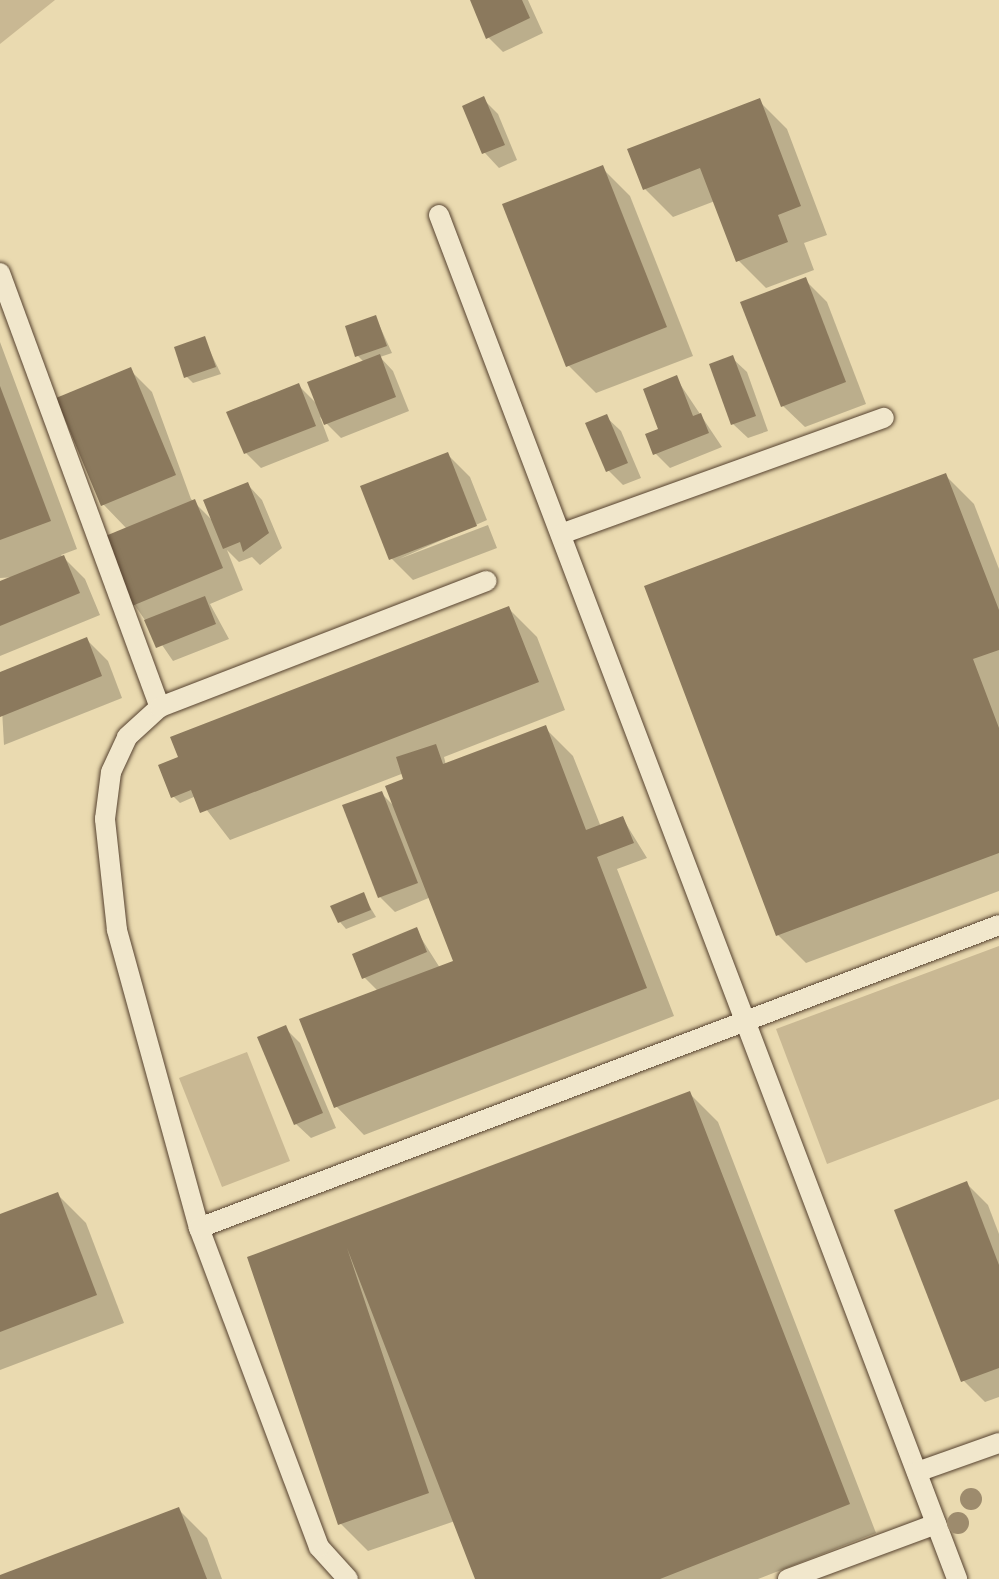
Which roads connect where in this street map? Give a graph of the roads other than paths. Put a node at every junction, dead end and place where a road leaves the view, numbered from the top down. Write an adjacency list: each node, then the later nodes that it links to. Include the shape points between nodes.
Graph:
1 (438, 215): 4 (lane)
2 (0, 273): 6 (lane)
3 (884, 418): 4 (lane)
4 (561, 534): 8 (lane)
5 (487, 580): 6 (lane)
6 (160, 707): 9 (lane, via 127,737 111,772 104,820 108,876)
7 (999, 925): 8 (lane)
8 (748, 1018): 9 (lane); 11 (lane)
9 (199, 1228): 13 (lane, via 319,1547)
10 (999, 1443): 11 (lane)
11 (917, 1472): 12 (lane)
12 (936, 1524): 14 (lane); 15 (lane)
13 (348, 1579)
14 (788, 1579)
15 (957, 1579)

